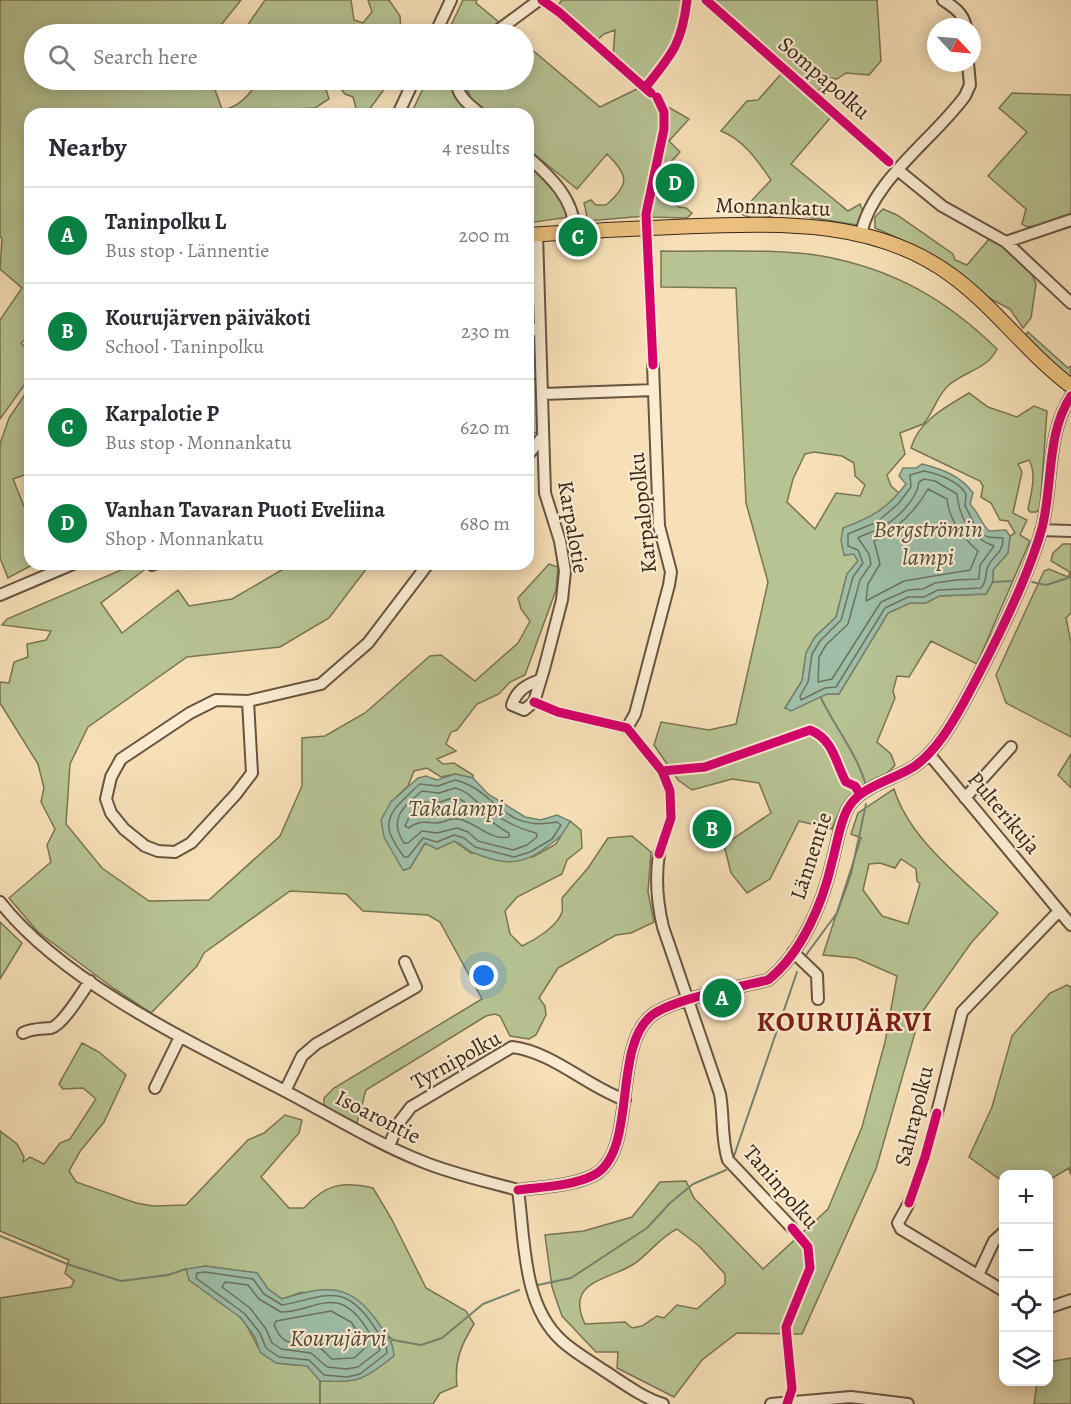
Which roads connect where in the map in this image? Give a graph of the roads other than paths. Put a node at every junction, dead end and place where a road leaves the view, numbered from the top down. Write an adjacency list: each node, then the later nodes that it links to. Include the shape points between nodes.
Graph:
1 (451, 0): 5 (street)
2 (539, 0): 6 (street)
3 (943, 0): 4 (street)
4 (964, 18)
5 (440, 24)
6 (507, 24)
7 (969, 72): 13 (street, via 965,96)
8 (410, 90): 10 (street)
9 (457, 90): 11 (street)
10 (402, 108)
11 (473, 108)
12 (534, 163): 15 (street, via 564,196)
13 (899, 171): 17 (street, via 875,200); 18 (street, via 942,206)
14 (1071, 220): 18 (street)
15 (575, 231): 16 (main road, Monnankatu); 17 (main road, Monnankatu, via 801,225)
16 (534, 234)
17 (861, 234): 24 (main road, Monnankatu, via 908,251 951,275)
18 (1006, 242): 20 (street)
19 (534, 261): 21 (street, Karpalotie)
20 (1071, 303)
21 (539, 327): 22 (street); 26 (street, Karpalotie)
22 (534, 330)
23 (653, 365): 25 (street, Karpalopolku)
24 (1071, 386)
25 (654, 390): 26 (street); 37 (street, Karpalopolku, via 659,526 671,572 635,714)
26 (543, 394): 28 (street, Karpalotie)
27 (1071, 396): 30 (street, Lännentie, via 1058,423)
28 (543, 436): 29 (street); 35 (street, Karpalotie, via 545,493 566,571)
29 (534, 447)
30 (1041, 530): 31 (street); 39 (street, Lännentie, via 985,663 943,737)
31 (1071, 531)
32 (59, 570): 34 (street)
33 (423, 570): 36 (street, via 368,643 321,684)
34 (0, 596)
35 (540, 680)
36 (248, 701): 36 (street, via 216,700 190,712 122,759 111,777 106,799 124,829 158,851 175,852 191,843 252,772)
37 (627, 728)
38 (1011, 747): 40 (street)
39 (929, 754): 40 (street, Pulterikuja); 45 (street, Lännentie, via 897,777 860,795 848,808 837,835 825,889)
40 (965, 798): 43 (street, Pulterikuja)
41 (659, 854): 49 (street, Taninpolku, via 657,902)
42 (0, 902): 47 (street, Isoarontie, via 27,932)
43 (1059, 911): 44 (street, Pulterikuja); 55 (street, Sahrapolku, via 962,1012)
44 (1071, 925)
45 (793, 952): 48 (street, via 817,975); 49 (street, Lännentie, via 768,980)
46 (405, 962): 53 (street, via 416,987 316,1044 302,1056)
47 (90, 981): 50 (street, via 63,1021 53,1028 34,1028); 51 (street, Isoarontie)
48 (818, 999)
49 (687, 1002): 54 (street, Lännentie, via 656,1012 640,1028 634,1040); 59 (street, Taninpolku, via 720,1094 728,1160)
50 (23, 1033)
51 (180, 1037): 52 (street); 53 (street, Isoarontie)
52 (155, 1088)
53 (285, 1090): 56 (street, Isoarontie)
54 (625, 1100): 56 (street, Tyrnipolku, via 543,1056 512,1047 411,1107); 57 (street, Lännentie, via 617,1135 603,1167 584,1179)
55 (937, 1113)
56 (389, 1146): 57 (street, Isoarontie, via 422,1162)
57 (518, 1190): 66 (street, via 528,1279 553,1330 596,1365)
58 (909, 1203): 61 (street, via 898,1223 901,1229)
59 (792, 1227)
60 (999, 1236): 61 (street)
61 (978, 1275): 62 (street)
62 (999, 1288)
63 (1071, 1300): 64 (street)
64 (1053, 1306)
65 (795, 1402): 67 (street); 68 (street, via 851,1397)
66 (661, 1404)
67 (771, 1404)
68 (908, 1404)

